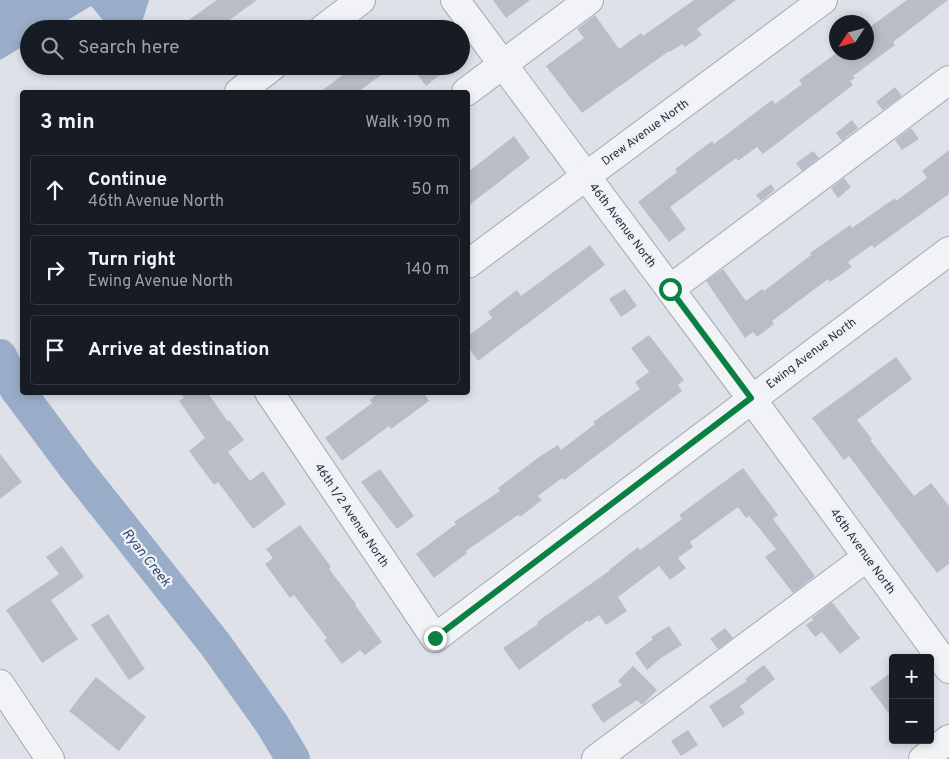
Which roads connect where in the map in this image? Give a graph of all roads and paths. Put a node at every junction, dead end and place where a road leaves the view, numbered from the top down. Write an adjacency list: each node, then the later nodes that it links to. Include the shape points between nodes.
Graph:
1 (361, 0): 5 (street)
2 (455, 0): 6 (street, 46th Avenue North)
3 (589, 0): 6 (street)
4 (823, 0): 11 (street, Drew Avenue North)
5 (335, 20)
6 (503, 64): 10 (street); 11 (street, 46th Avenue North)
7 (261, 75): 9 (street)
8 (949, 80): 14 (street)
9 (241, 90)
10 (469, 90)
11 (586, 175): 13 (street, Drew Avenue North); 14 (street, 46th Avenue North)
12 (949, 251): 16 (street, Ewing Avenue North)
13 (470, 262)
14 (670, 289): 16 (street, 46th Avenue North)
15 (281, 397): 18 (street, 46th 1/2 Avenue North)
16 (751, 398): 17 (street, 46th Avenue North); 18 (street, Ewing Avenue North)
17 (867, 557): 19 (street, 46th Avenue North); 24 (street)
18 (435, 638)
19 (949, 669)
20 (0, 684): 21 (street)
21 (9, 719): 23 (street)
22 (949, 739): 25 (street)
23 (50, 759)
24 (596, 759)
25 (923, 759)

